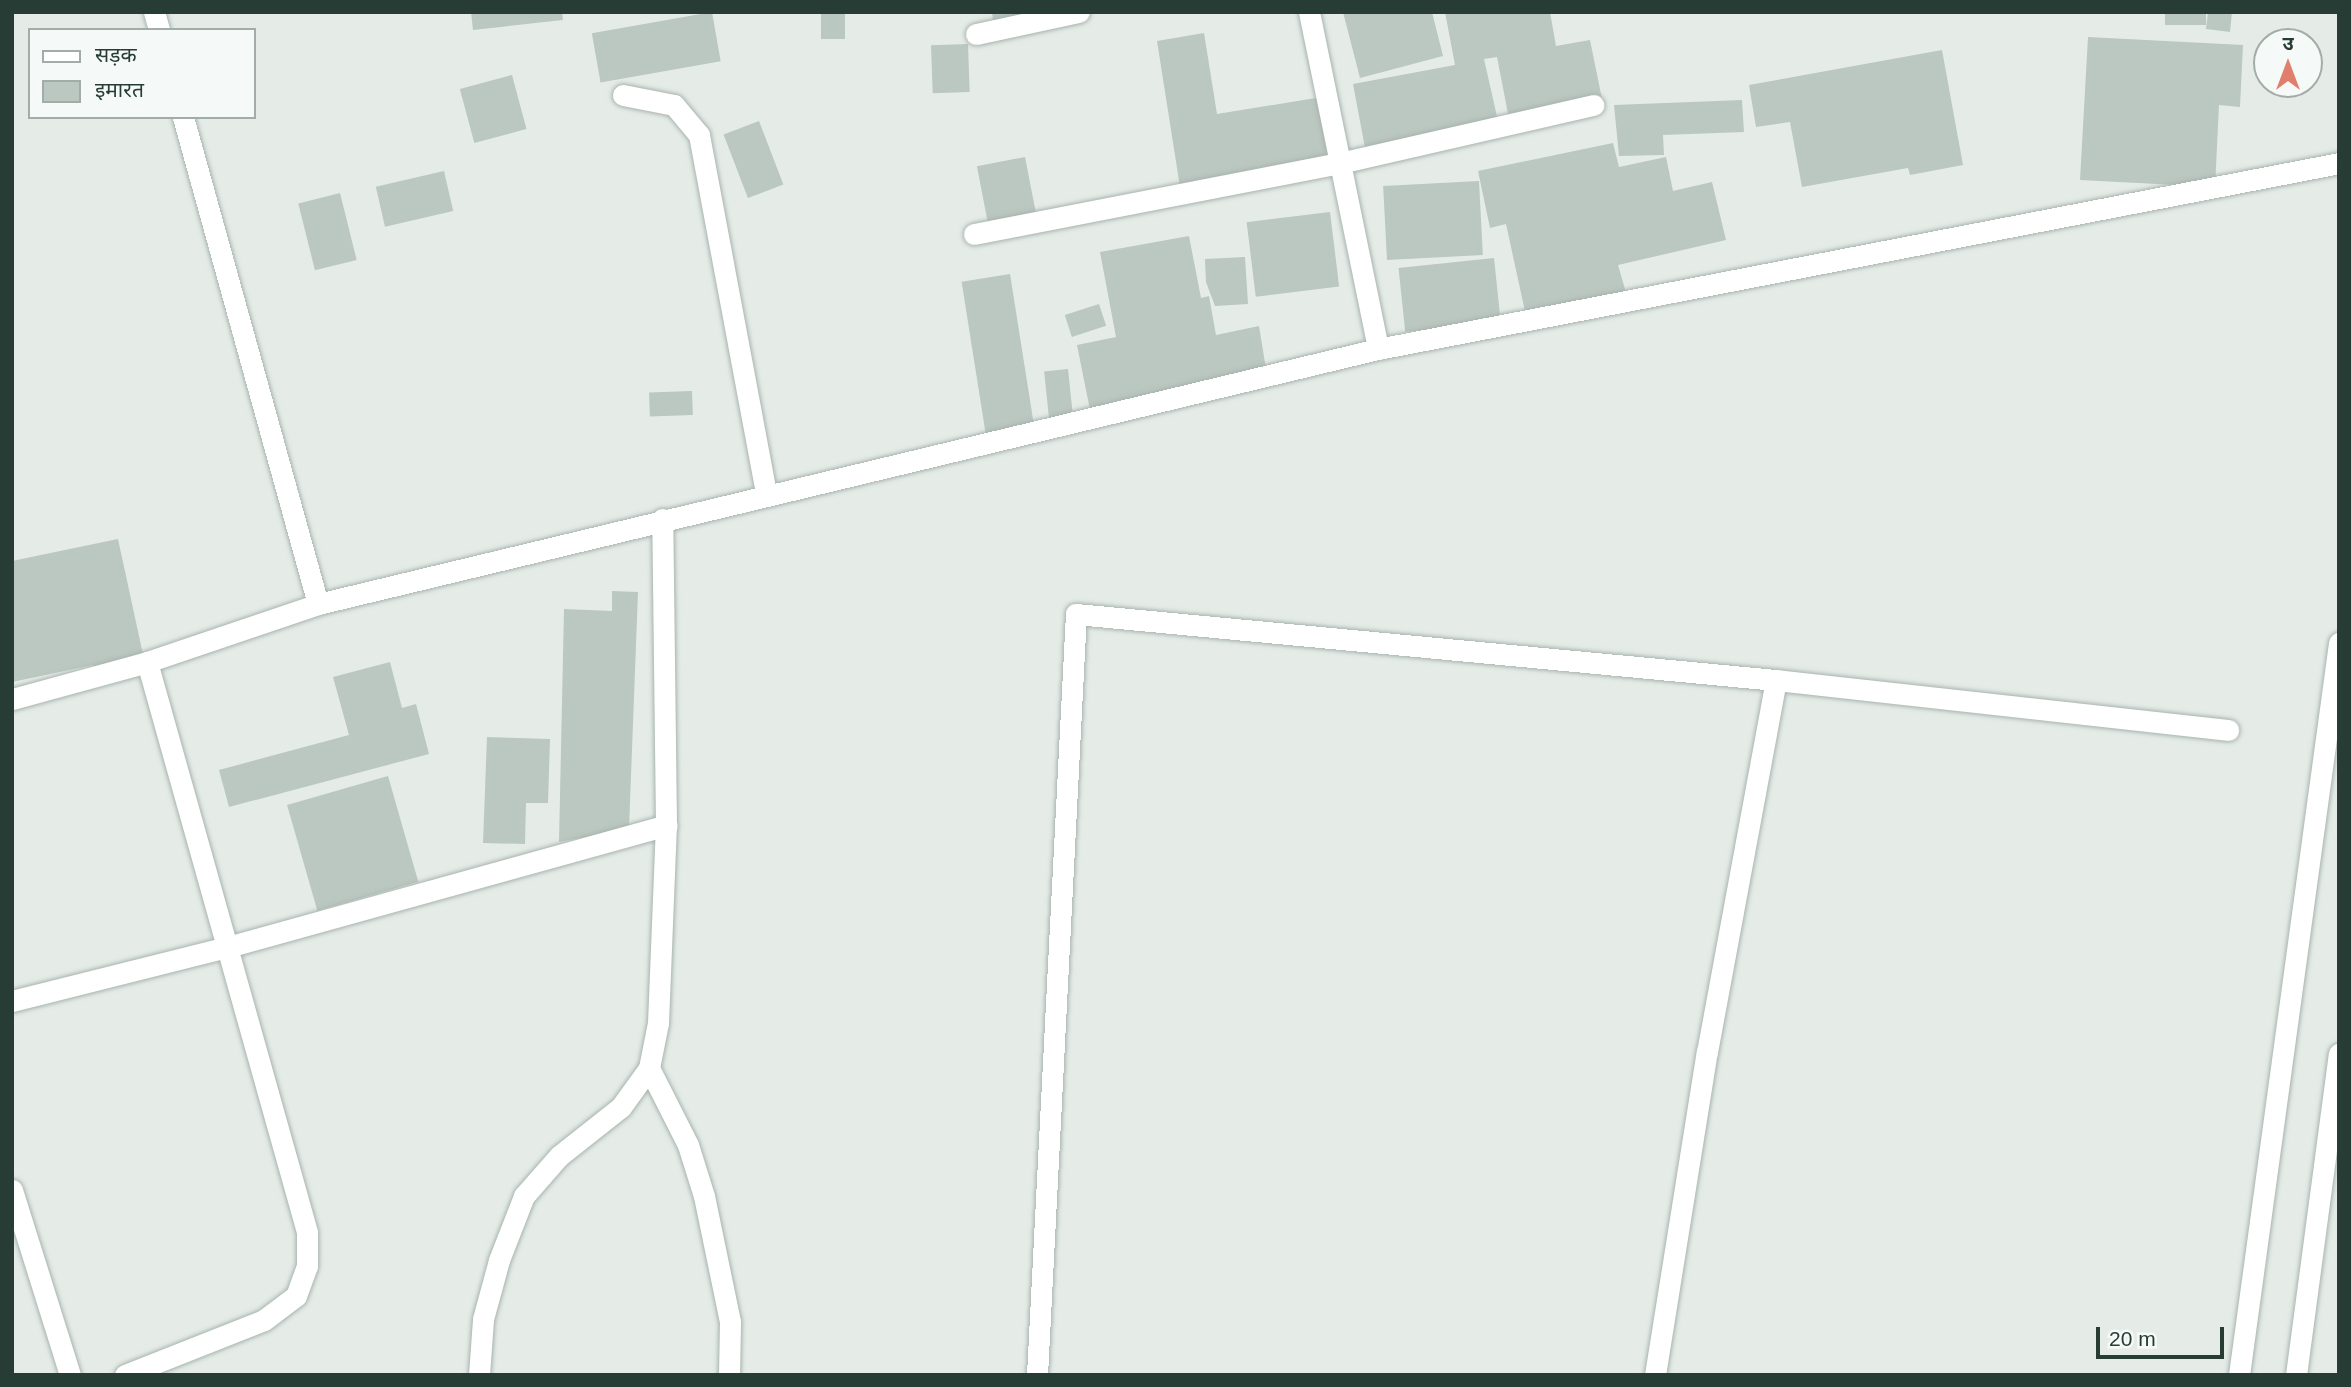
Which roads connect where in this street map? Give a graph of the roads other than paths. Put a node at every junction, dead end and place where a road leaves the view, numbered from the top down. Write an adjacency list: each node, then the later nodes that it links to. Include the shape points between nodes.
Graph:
1 (1079, 12): 3 (street)
2 (1309, 12): 7 (street)
3 (976, 34)
4 (623, 95): 11 (street, via 674,104 699,135)
5 (1593, 104): 7 (street)
6 (184, 119): 13 (street)
7 (1340, 163): 9 (street); 10 (street)
8 (2339, 163): 10 (street)
9 (974, 234)
10 (1378, 349): 11 (street)
11 (766, 494): 12 (street)
12 (662, 519): 13 (street); 19 (street)
13 (318, 604): 15 (street)
14 (2339, 643): 31 (street)
15 (147, 662): 17 (street); 20 (street)
16 (1776, 680): 18 (street); 29 (street, via 1076,614); 30 (street, via 1707,1052)
17 (12, 699)
18 (2228, 730)
19 (666, 825): 20 (street); 23 (street, via 664,980)
20 (230, 946): 21 (street); 26 (street, via 307,1232 307,1266 296,1296 264,1320)
21 (12, 1001)
22 (2339, 1054): 32 (street)
23 (649, 1068): 27 (street, via 621,1107 559,1156 524,1196 483,1319); 28 (street, via 688,1145 704,1196 730,1322)
24 (12, 1190): 25 (street)
25 (70, 1375)
26 (125, 1375)
27 (479, 1375)
28 (729, 1375)
29 (1037, 1375)
30 (1655, 1375)
31 (2239, 1375)
32 (2296, 1375)

